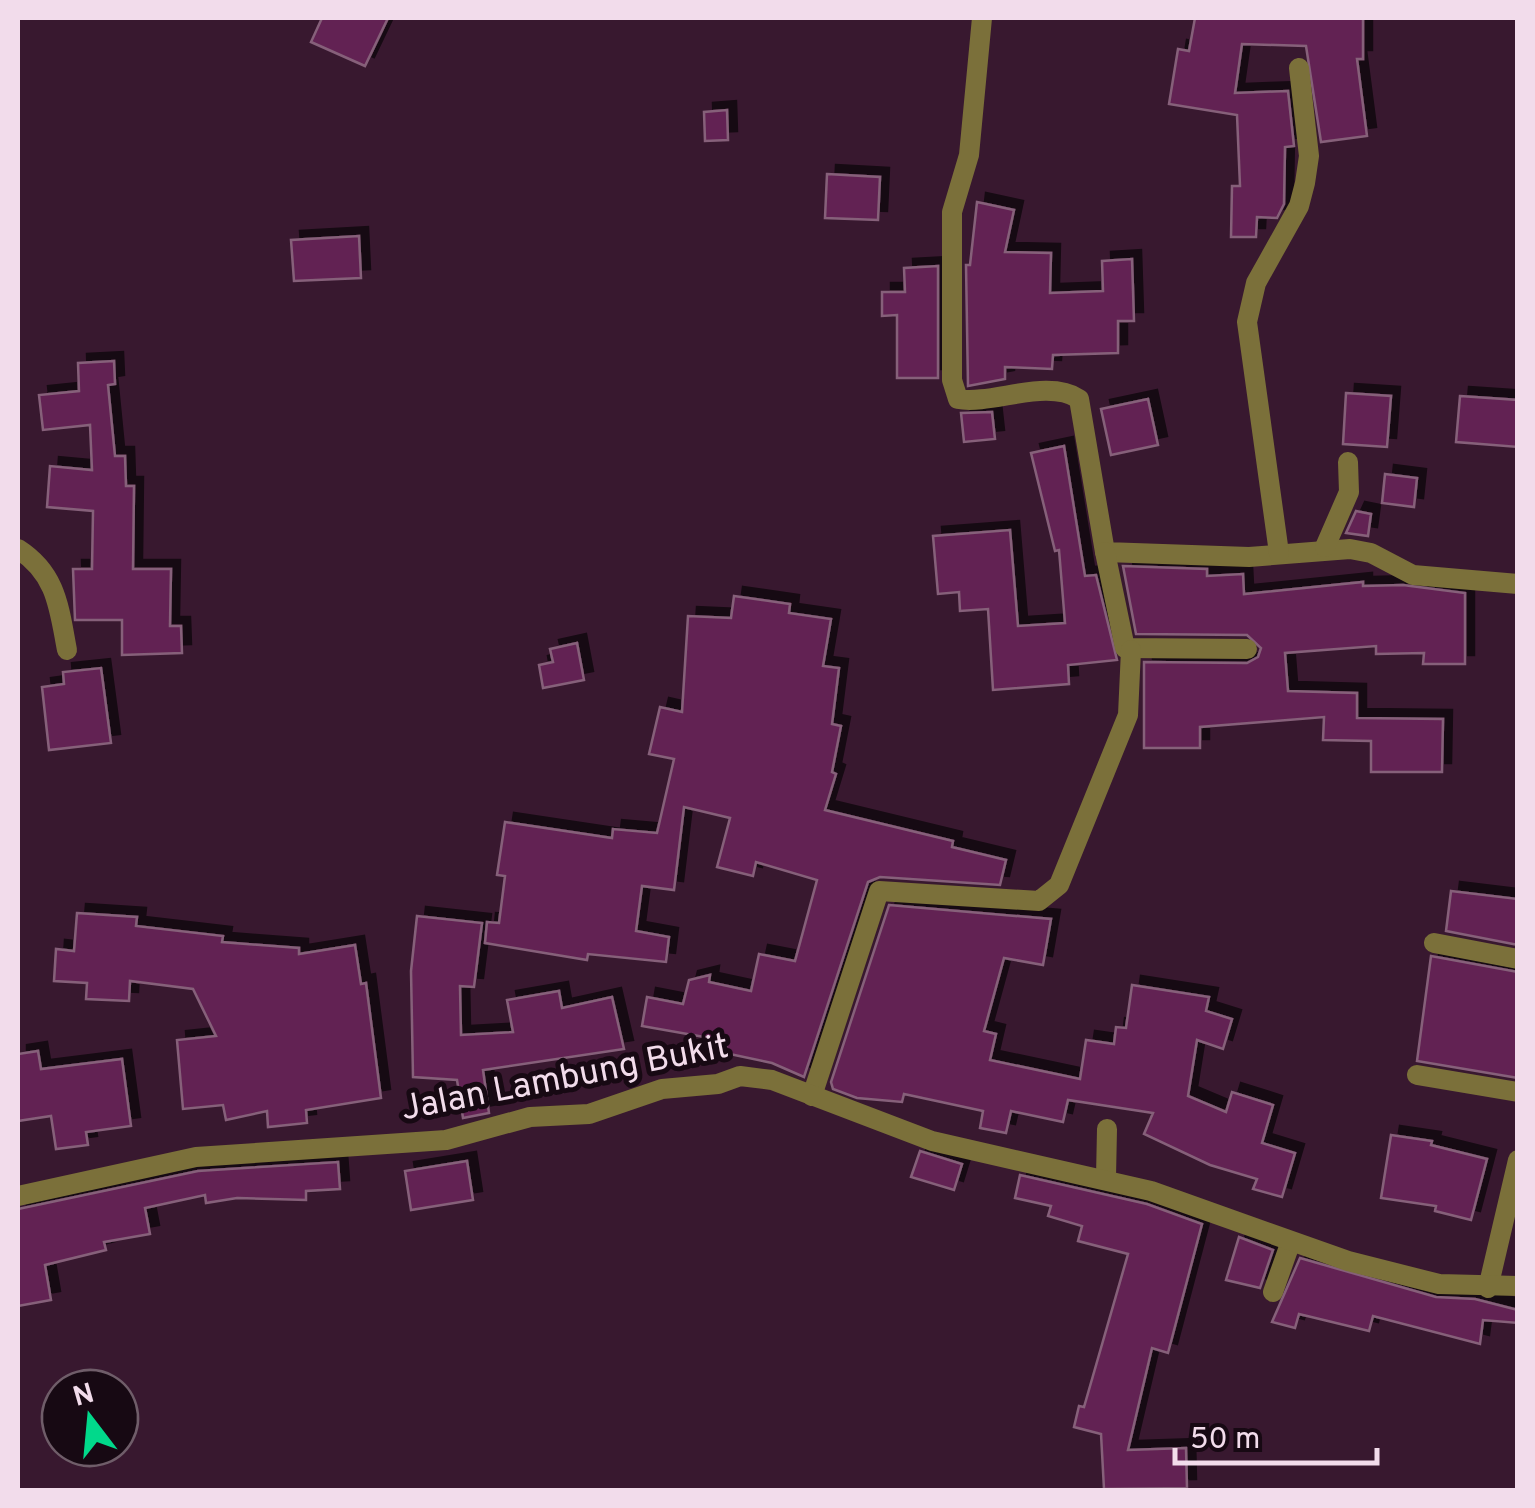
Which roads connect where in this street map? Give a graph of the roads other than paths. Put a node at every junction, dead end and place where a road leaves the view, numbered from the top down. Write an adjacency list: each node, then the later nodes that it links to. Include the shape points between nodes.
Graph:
1 (982, 18): 6 (street, via 969,155 952,212 953,391 961,401 1043,393 1078,400)
2 (1299, 68): 7 (street, via 1309,156 1305,183 1256,284 1247,322)
3 (1348, 462): 4 (street, via 1348,492)
4 (1326, 547): 7 (street); 8 (street, via 1370,553 1413,575)
5 (18, 550): 10 (street, via 55,587)
6 (1105, 552): 7 (street); 11 (street, via 1120,636)
7 (1279, 552)
8 (1518, 584)
9 (1248, 649): 11 (street)
10 (67, 650)
11 (1131, 650): 16 (street, via 1128,714 1059,886 1039,901 879,891)
12 (1434, 943): 13 (street)
13 (1518, 959)
14 (1417, 1075): 15 (street)
15 (1518, 1092)
16 (812, 1096): 19 (street, Jalan Lambung Bukit, via 932,1141); 20 (street, Jalan Lambung Bukit, via 740,1076 662,1090 589,1114 530,1116 446,1140 196,1158)
17 (1107, 1129): 19 (street)
18 (1518, 1160): 23 (street)
19 (1106, 1178): 21 (street, Jalan Lambung Bukit)
20 (18, 1196)
21 (1290, 1244): 23 (street, Jalan Lambung Bukit, via 1439,1284); 24 (street)
22 (1518, 1286): 23 (street, Jalan Lambung Bukit)
23 (1488, 1288)
24 (1273, 1292)

